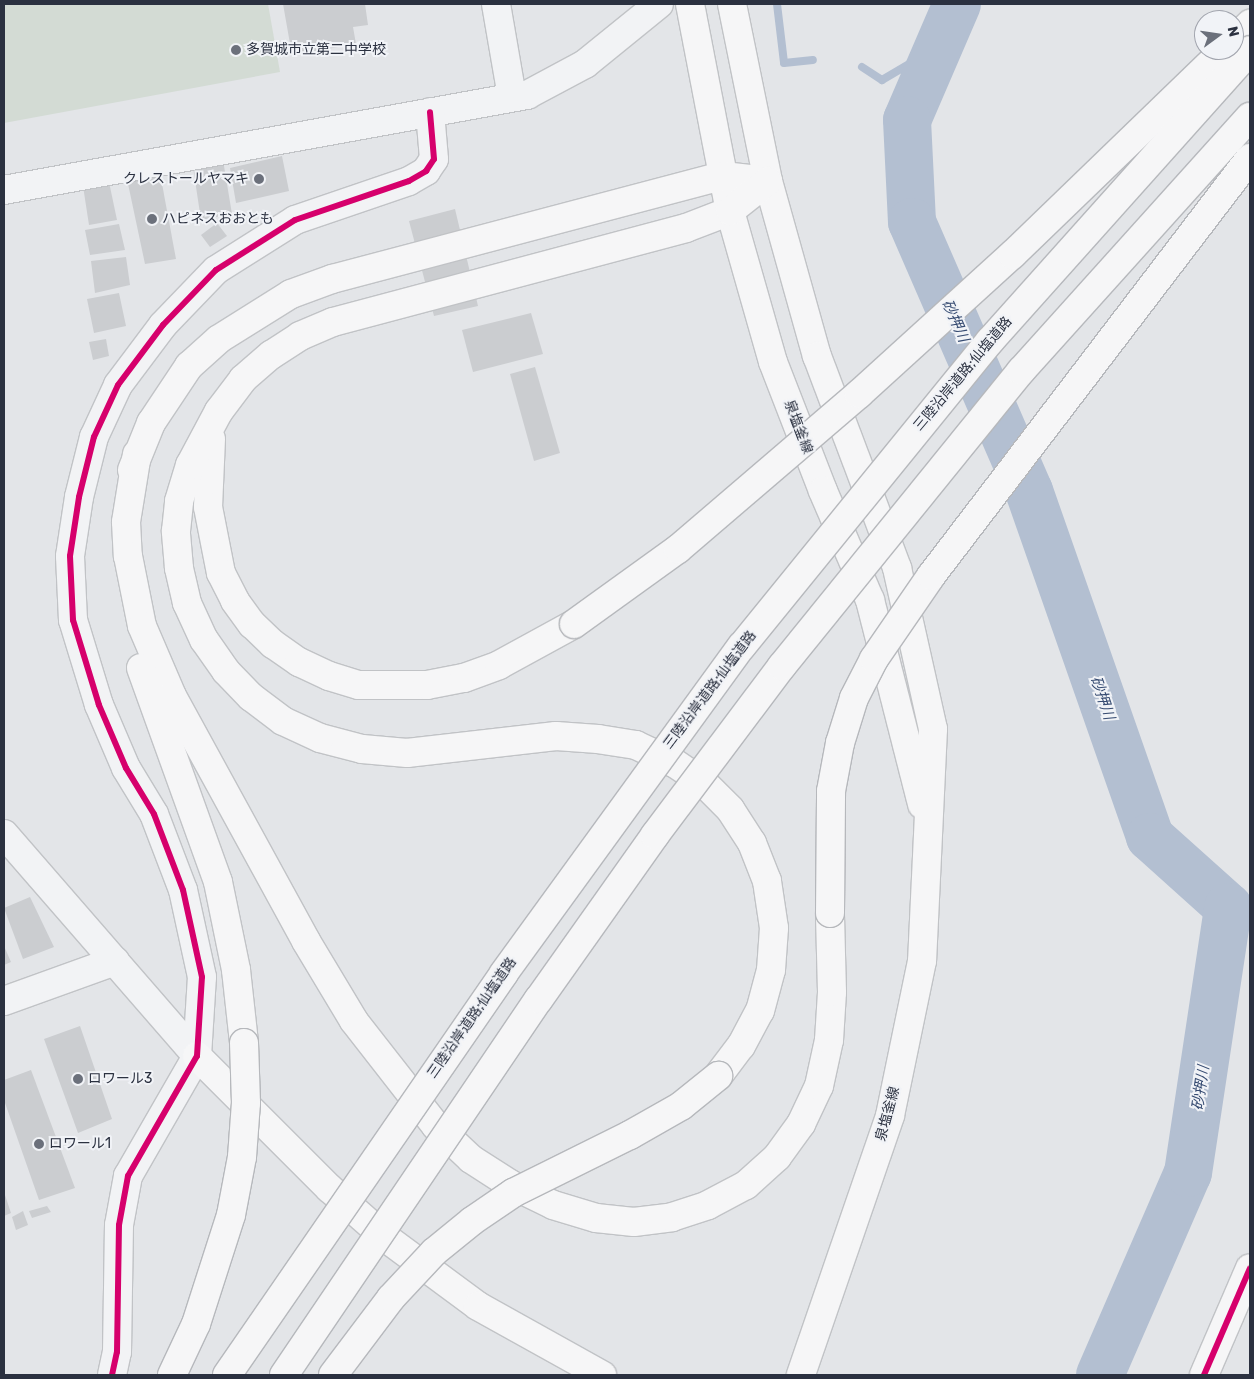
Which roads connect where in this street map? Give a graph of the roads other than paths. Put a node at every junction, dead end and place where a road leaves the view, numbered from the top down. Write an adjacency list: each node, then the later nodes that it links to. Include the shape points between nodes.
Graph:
1 (496, 4): 7 (street)
2 (659, 4): 7 (street, via 584,64 527,95)
3 (690, 4): 11 (main road, 泉塩釜線)
4 (732, 4): 12 (main road, 泉塩釜線)
5 (1250, 50): 26 (main road, 三陸沿岸道路;仙塩道路, bridge, via 990,341 742,646 504,973)
6 (1214, 60): 15 (main road, bridge, via 1012,255 859,394 678,549 574,624 498,665 464,678 427,685 359,684 329,676 299,662 252,624 235,601 221,573 208,507 210,440)
7 (512, 97): 8 (street)
8 (430, 112): 13 (street); 21 (street, via 434,159 426,171 409,181 295,220 216,270 163,325 118,385 92,446 70,556 73,620 99,705 126,768 154,814 183,890 202,977)
9 (1250, 117): 27 (main road, bridge, via 1021,371 782,666 655,835 545,991)
10 (1250, 158): 16 (main road, bridge, via 930,576 874,659 854,698 840,744 831,791 832,992 829,1040 819,1086 801,1124 777,1157 746,1185 708,1205 672,1217 634,1222 596,1218 553,1205 510,1184 471,1159 436,1126 354,1021 301,933 172,696 142,626 132,582 126,522)
11 (723, 176): 12 (main road); 14 (main road, 泉塩釜線); 16 (main road, via 332,279 291,294 219,339 189,366 168,393)
12 (768, 181): 14 (main road); 18 (main road, 泉塩釜線, via 817,356 897,568 933,729)
13 (4, 190)
14 (730, 211): 15 (main road, via 686,228 333,322 300,336 271,355 243,379); 18 (main road, 泉塩釜線, via 773,362 870,600)
15 (219, 411): 28 (main road, bridge, via 190,465 179,501 176,531 179,568 187,603 204,640 226,671 251,697 283,721 320,738 362,750 407,752 556,736 636,745 689,773 730,809 752,843 767,882 774,928 771,970 760,1010 741,1046 718,1076 681,1106 513,1193 472,1221 434,1252 391,1298)
16 (138, 454): 25 (main road, bridge, via 119,519 119,580 124,612 218,882 236,970 244,1043 246,1103 242,1157 231,1215 196,1324)
17 (4, 834): 19 (street)
18 (930, 842): 29 (main road, 泉塩釜線, via 922,961 890,1116)
19 (115, 961): 20 (street); 21 (street)
20 (4, 1001)
21 (197, 1056): 23 (main road, via 329,1188 386,1238 478,1306); 24 (street, via 128,1176 119,1225 117,1352)
22 (1250, 1268): 30 (main road)
23 (598, 1374)
24 (112, 1375)
25 (172, 1375)
26 (227, 1375)
27 (284, 1375)
28 (333, 1375)
29 (801, 1375)
30 (1204, 1375)

